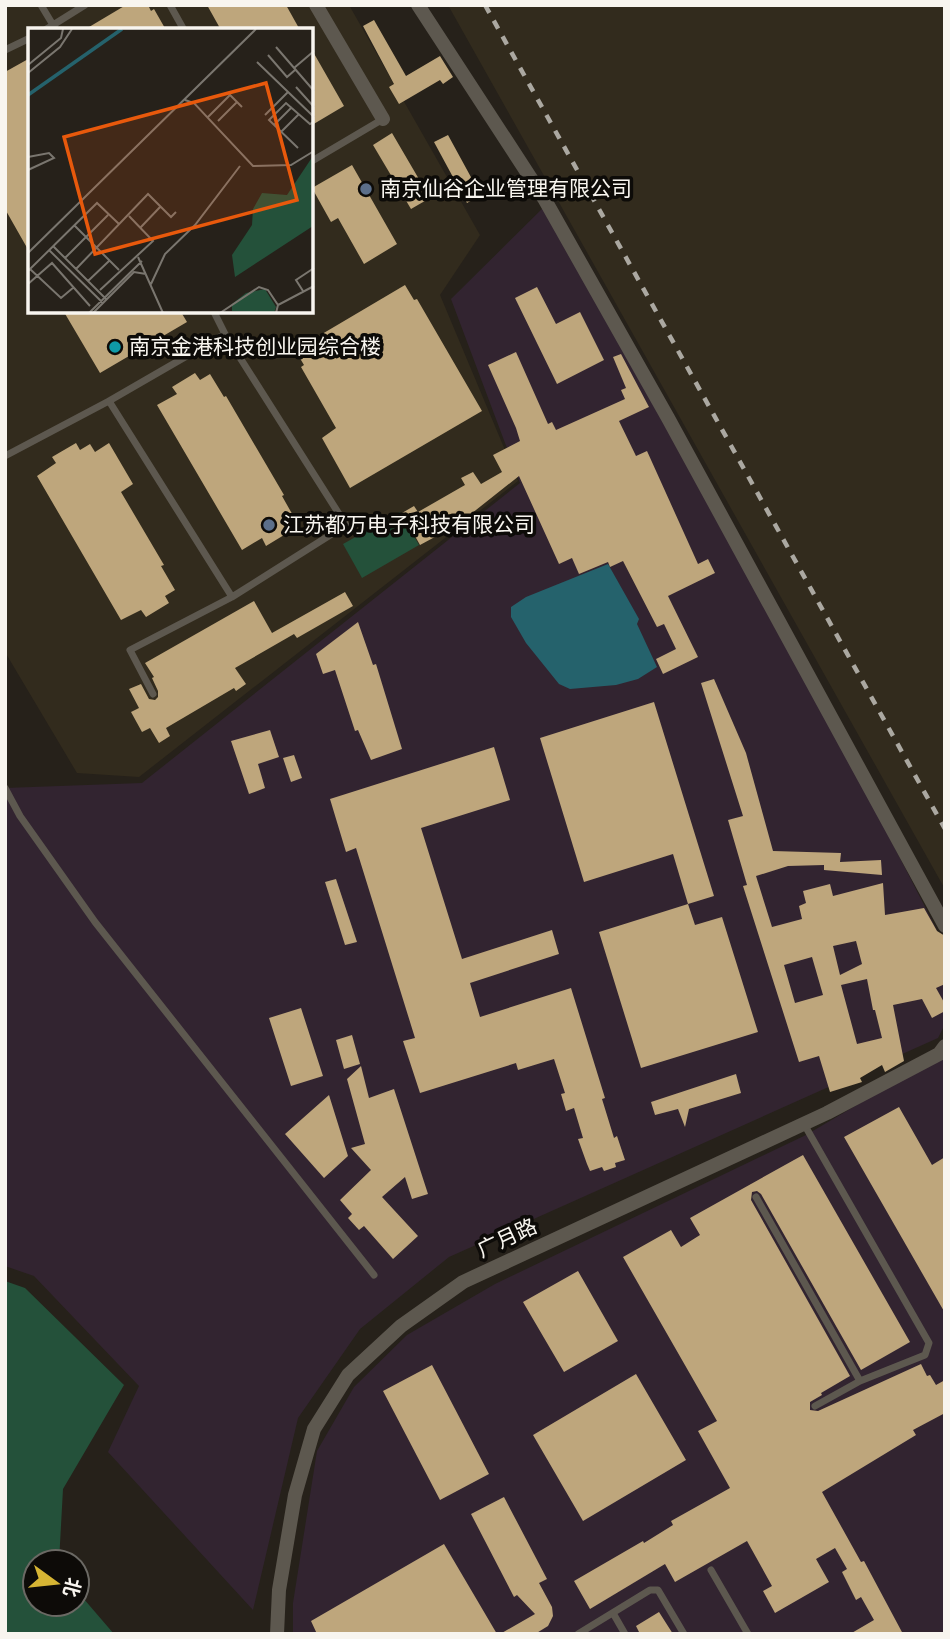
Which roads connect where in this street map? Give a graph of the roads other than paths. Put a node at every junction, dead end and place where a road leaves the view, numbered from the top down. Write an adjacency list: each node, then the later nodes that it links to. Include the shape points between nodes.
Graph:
1 (41, 5): 6 (lane)
2 (85, 5): 6 (lane)
3 (170, 5): 7 (lane)
4 (316, 5): 10 (street)
5 (418, 5): 19 (street, via 545,200)
6 (55, 27)
7 (183, 28)
8 (28, 39): 9 (lane)
9 (5, 50)
10 (383, 119): 11 (lane)
11 (313, 160)
12 (214, 313): 13 (lane)
13 (225, 334): 14 (lane); 16 (lane, via 346,525)
14 (109, 401): 15 (lane); 16 (lane)
15 (5, 456)
16 (232, 597): 17 (lane, via 130,650)
17 (153, 694)
18 (5, 788): 23 (lane, via 95,922)
19 (945, 926)
20 (945, 1046): 21 (street, 广月路, via 939,1054)
21 (804, 1124): 24 (lane, via 929,1343 925,1354); 28 (street, 广月路, via 463,1282 401,1326 348,1375 314,1429 295,1495 279,1590)
22 (756, 1197): 24 (lane)
23 (374, 1275)
24 (860, 1381): 25 (lane)
25 (815, 1406)
26 (711, 1570): 32 (lane)
27 (613, 1613): 29 (lane); 30 (lane); 31 (lane, via 650,1590 658,1590)
28 (277, 1634)
29 (578, 1634)
30 (625, 1634)
31 (684, 1634)
32 (748, 1634)

